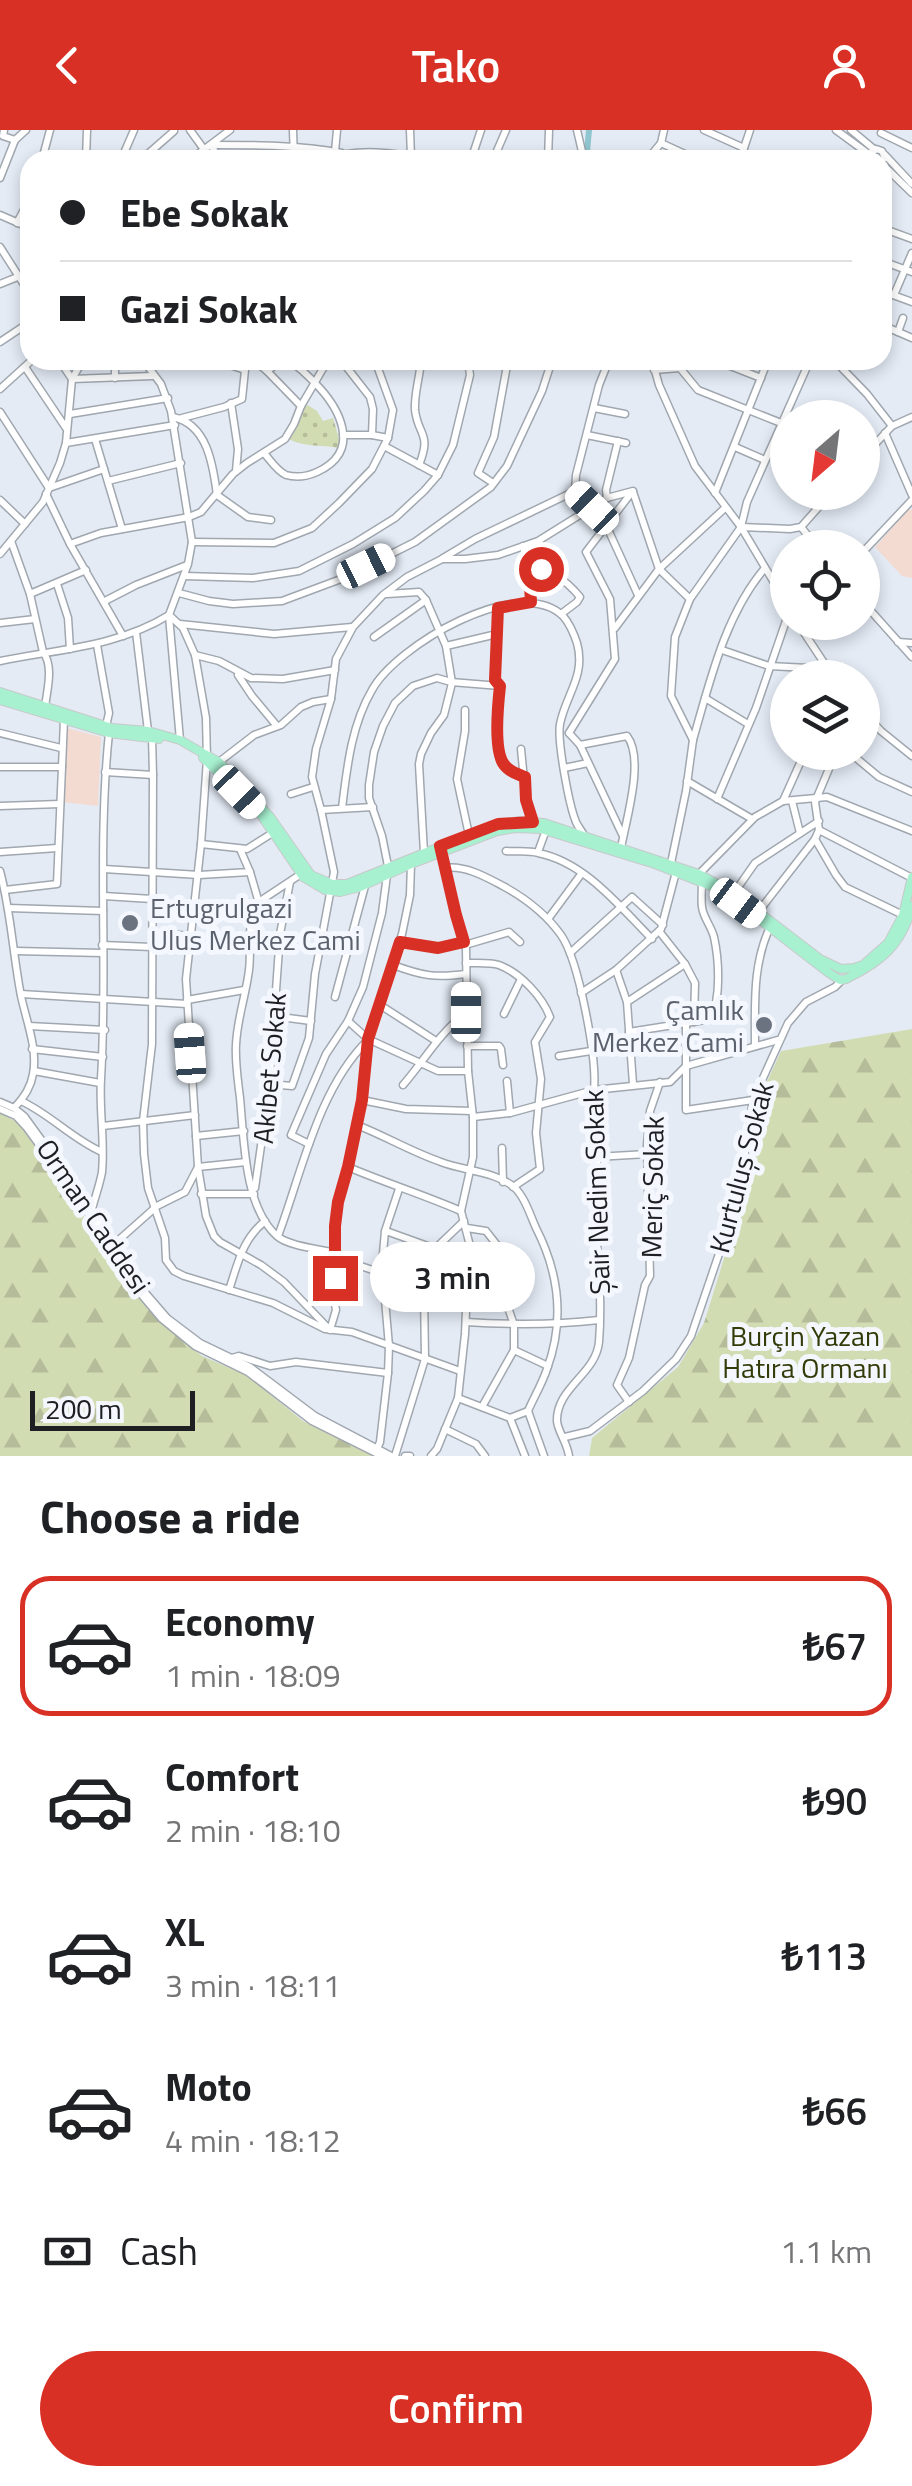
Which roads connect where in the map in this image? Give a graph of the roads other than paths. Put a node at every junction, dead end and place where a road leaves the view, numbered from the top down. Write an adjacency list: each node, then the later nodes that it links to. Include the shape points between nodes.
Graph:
1 (26, 130): 15 (street)
2 (134, 130): 19 (street)
3 (173, 130): 23 (street)
4 (190, 130): 17 (street)
5 (230, 130): 17 (street)
6 (293, 130): 18 (street)
7 (664, 130): 16 (street)
8 (704, 130): 20 (street)
9 (750, 130): 20 (street)
10 (836, 130): 29 (street)
11 (851, 130): 14 (street)
12 (879, 131): 14 (street); 21 (street)
13 (2, 132): 15 (street)
14 (862, 138): 30 (street)
15 (15, 140): 32 (street)
16 (661, 143): 27 (street); 28 (street)
17 (207, 147): 18 (street); 24 (street); 25 (street)
18 (294, 147): 26 (street)
19 (126, 148): 22 (street)
20 (744, 148)
21 (912, 148)
22 (128, 150)
23 (152, 150)
24 (203, 150)
25 (210, 150)
26 (316, 150)
27 (655, 150)
28 (676, 150)
29 (866, 150)
30 (871, 150)
31 (892, 173): 33 (street)
32 (0, 178)
33 (912, 193)
34 (0, 215): 36 (street)
35 (20, 220): 36 (street)
36 (18, 224)
37 (0, 247): 40 (street)
38 (912, 253): 39 (street)
39 (908, 271): 43 (street)
40 (18, 276): 41 (street); 42 (street)
41 (20, 279)
42 (0, 284)
43 (894, 295): 44 (street)
44 (912, 302)
45 (903, 318): 47 (street)
46 (892, 329): 47 (street)
47 (898, 332): 48 (street)
48 (912, 338)
49 (22, 370): 77 (street)
50 (27, 370): 91 (street)
51 (66, 370): 75 (street)
52 (77, 370): 75 (street)
53 (115, 370): 73 (street)
54 (150, 370): 72 (street)
55 (245, 370): 80 (street, via 242,399)
56 (301, 370): 76 (street)
57 (322, 370): 76 (street)
58 (348, 370): 94 (street, via 370,397)
59 (379, 370): 99 (street, via 393,410)
60 (420, 370): 105 (street, via 415,408 425,436)
61 (469, 370): 108 (street, via 453,444)
62 (506, 370): 110 (street, via 494,437 478,473)
63 (549, 370): 110 (street)
64 (605, 370): 82 (street)
65 (654, 370): 114 (street, via 695,466)
66 (682, 370): 83 (street, via 698,390)
67 (741, 370): 74 (street)
68 (764, 370): 74 (street)
69 (805, 370): 79 (street)
70 (844, 370): 90 (street)
71 (268, 371): 81 (street)
72 (154, 376): 73 (street); 78 (street)
73 (115, 378): 75 (street)
74 (761, 378): 83 (street)
75 (72, 379): 85 (street)
76 (315, 383): 81 (street); 93 (street, via 336,410)
77 (0, 389)
78 (168, 398): 85 (street); 89 (street)
79 (792, 400)
80 (231, 403): 89 (street); 107 (street)
81 (300, 406): 102 (street, via 285,440)
82 (594, 408): 86 (street); 95 (street)
83 (747, 410): 88 (street); 100 (street)
84 (0, 412): 111 (street)
85 (70, 414): 91 (street)
86 (625, 414)
87 (912, 417): 90 (street)
88 (770, 419)
89 (176, 420): 97 (street); 104 (street); 115 (street, via 201,434)
90 (892, 426): 92 (street)
91 (67, 430): 98 (street)
92 (885, 432): 96 (street); 116 (street)
93 (344, 435): 94 (street); 102 (street, via 334,460 312,474 285,474)
94 (372, 435): 99 (street)
95 (587, 435): 112 (street); 117 (street, via 622,442)
96 (880, 438)
97 (96, 439): 98 (street); 106 (street)
98 (66, 442): 111 (street)
99 (387, 442): 105 (street); 132 (street, via 372,469 312,528 274,542)
100 (735, 447): 103 (street); 114 (street)
101 (770, 448): 103 (street)
102 (264, 453): 107 (street)
103 (765, 460): 127 (street)
104 (181, 463): 109 (street); 122 (street)
105 (420, 465): 108 (street)
106 (104, 469): 109 (street); 111 (street)
107 (236, 472): 115 (street)
108 (438, 475): 142 (street, via 395,518 299,571 254,578)
109 (108, 481): 128 (street)
110 (493, 484): 145 (street, via 415,542 282,601 232,604)
111 (48, 491): 124 (street); 133 (street)
112 (575, 491): 119 (street); 136 (street)
113 (633, 491): 117 (street); 125 (street); 140 (street)
114 (715, 494): 120 (street)
115 (217, 495): 122 (street); 123 (street, via 248,518)
116 (912, 497): 130 (street)
117 (607, 498): 119 (street)
118 (0, 500): 124 (street)
119 (592, 508): 134 (street)
120 (725, 508): 127 (street); 140 (street)
121 (816, 510): 126 (street)
122 (189, 517): 128 (street); 132 (street)
123 (271, 520)
124 (25, 524): 131 (street)
125 (606, 526): 148 (street); 162 (street, via 586,552 610,599)
126 (801, 527): 127 (street); 129 (street)
127 (741, 528): 138 (street); 150 (street)
128 (122, 530): 133 (street)
129 (803, 530)
130 (880, 533)
131 (11, 542): 135 (street); 146 (street)
132 (192, 542): 137 (street)
133 (70, 544): 141 (street)
134 (523, 546): 136 (street, via 482,558); 139 (street)
135 (0, 554)
136 (442, 559): 147 (street)
137 (188, 564): 142 (street); 151 (street)
138 (765, 568): 143 (street); 173 (street, via 750,585)
139 (529, 569): 152 (street); 154 (street, via 550,572 580,597)
140 (660, 569): 148 (street); 150 (street)
141 (86, 570): 144 (street); 151 (street)
142 (184, 576): 145 (street)
143 (770, 576)
144 (58, 584): 146 (street); 172 (street)
145 (178, 593): 155 (street)
146 (30, 594): 156 (street)
147 (384, 595): 149 (street, via 418,592); 160 (street)
148 (639, 596): 162 (street)
149 (426, 600): 161 (street); 166 (street)
150 (690, 600): 198 (street, via 675,637 671,696)
151 (105, 601): 165 (street)
152 (531, 602): 153 (street); 154 (street)
153 (498, 608): 161 (street); 164 (street)
154 (561, 614): 193 (street, via 581,658)
155 (169, 615): 159 (street); 163 (street); 197 (street)
156 (35, 618): 157 (street); 174 (street)
157 (0, 622)
158 (880, 622): 168 (street)
159 (179, 624): 160 (street, via 274,634); 175 (street)
160 (353, 627): 179 (street)
161 (438, 630): 171 (street); 225 (street, via 389,667 364,704)
162 (613, 630): 194 (street, via 615,659)
163 (136, 632): 165 (street); 196 (street)
164 (497, 634): 171 (street); 182 (street)
165 (124, 636): 170 (street)
166 (374, 637)
167 (779, 640): 178 (street)
168 (897, 641): 169 (street); 176 (street)
169 (912, 644)
170 (97, 645): 172 (street); 192 (street)
171 (446, 646): 181 (street)
172 (70, 650): 174 (street)
173 (721, 650): 178 (street); 184 (street)
174 (43, 652): 177 (street); 186 (street)
175 (195, 655): 180 (street); 203 (street)
176 (912, 658)
177 (0, 661)
178 (769, 666): 189 (street)
179 (335, 670): 180 (street, via 282,679); 185 (street)
180 (236, 672): 190 (street)
181 (452, 682): 182 (street); 224 (street, via 419,683 394,703 374,752); 246 (street, via 447,708 419,764)
182 (500, 686): 214 (street, via 500,755 508,769)
183 (0, 696): 186 (main road); 188 (main road)
184 (705, 698): 189 (street); 198 (street)
185 (331, 699): 190 (street, via 301,707); 216 (street)
186 (45, 706): 192 (main road)
187 (465, 710): 234 (street, via 457,779)
188 (64, 720): 192 (main road); 200 (street)
189 (748, 724): 220 (street)
190 (277, 726): 204 (street)
191 (880, 729): 202 (street)
192 (108, 730): 196 (main road); 212 (street)
193 (559, 731): 194 (street); 208 (street)
194 (568, 732): 199 (street)
195 (0, 733): 200 (street)
196 (150, 734): 197 (main road); 203 (main road); 213 (street)
197 (180, 740): 203 (main road)
198 (693, 740): 215 (street)
199 (580, 744): 205 (street); 236 (street, via 627,736 632,744)
200 (62, 748): 206 (street)
201 (521, 750): 214 (street)
202 (912, 756)
203 (207, 758): 204 (main road); 232 (main road); 238 (street)
204 (219, 762): 262 (main road, via 272,818 312,874)
205 (588, 763): 208 (street); 236 (street)
206 (62, 766): 207 (street); 222 (street)
207 (0, 767)
208 (564, 768): 235 (street)
209 (799, 770): 221 (street)
210 (829, 770): 219 (street)
211 (870, 770): 217 (street)
212 (105, 772): 213 (street); 250 (street)
213 (152, 775): 254 (street)
214 (525, 777): 228 (street)
215 (687, 781): 220 (street); 249 (street)
216 (313, 787): 218 (street); 226 (street)
217 (912, 792)
218 (291, 794)
219 (818, 797): 221 (street); 229 (street); 231 (street)
220 (716, 799): 227 (street)
221 (787, 801): 227 (street); 233 (street)
222 (60, 804): 223 (street); 239 (street)
223 (0, 806)
224 (373, 807): 225 (street); 251 (street)
225 (342, 808): 226 (street)
226 (321, 810): 262 (street)
227 (752, 820): 259 (street)
228 (533, 822): 234 (main road, via 498,824); 235 (main road)
229 (819, 826): 233 (street); 237 (street); 258 (street)
230 (546, 830): 242 (main road, via 501,830); 245 (street); 249 (main road)
231 (912, 831)
232 (274, 832): 241 (street); 257 (main road)
233 (800, 834): 264 (street, via 755,864)
234 (470, 835): 242 (main road)
235 (584, 835): 240 (main road)
236 (623, 836): 240 (street)
237 (816, 839): 273 (street); 274 (street, via 845,887)
238 (201, 844): 241 (street); 256 (street)
239 (57, 848): 244 (street); 263 (street, via 57,884)
240 (621, 848): 249 (main road)
241 (240, 849): 253 (street)
242 (441, 849): 246 (main road); 247 (main road); 248 (street)
243 (506, 851): 245 (street)
244 (0, 852)
245 (538, 852): 255 (street)
246 (424, 853): 251 (main road)
247 (411, 864): 251 (main road); 283 (street)
248 (446, 868): 275 (street, Şair Nedim Sokak, via 496,882); 285 (street)
249 (672, 868): 259 (main road); 277 (street)
250 (104, 870): 254 (street); 265 (street)
251 (388, 870): 261 (main road); 262 (main road); 310 (street, via 364,987)
252 (0, 871): 263 (street)
253 (250, 872): 256 (street); 267 (street)
254 (153, 873): 256 (street); 266 (street)
255 (582, 873): 271 (street); 275 (street)
256 (199, 874): 268 (street)
257 (301, 874): 260 (street); 262 (main road)
258 (912, 877): 274 (main road)
259 (700, 878): 264 (main road); 276 (main road); 311 (street, via 717,985 711,1018)
260 (290, 882): 267 (street); 308 (street, Akıbet Sokak)
261 (365, 884): 262 (main road); 300 (street)
262 (332, 888): 309 (street)
263 (5, 890): 270 (street)
264 (734, 892): 273 (main road)
265 (103, 896): 266 (street); 272 (street)
266 (152, 899): 278 (street)
267 (259, 903): 268 (street); 297 (street, via 250,920)
268 (196, 905): 279 (street)
269 (912, 906): 280 (main road)
270 (8, 908): 272 (street); 288 (street)
271 (621, 908): 277 (street, via 632,898); 281 (street); 289 (street)
272 (103, 911): 287 (street)
273 (759, 911): 276 (main road)
274 (903, 916): 295 (main road, via 888,943)
275 (548, 920): 289 (street, Şair Nedim Sokak)
276 (771, 925): 295 (main road); 319 (street, via 759,954)
277 (661, 928): 281 (street); 291 (street)
278 (153, 933): 279 (street); 286 (street)
279 (191, 936): 302 (street)
280 (900, 937): 282 (street); 295 (main road, via 873,966)
281 (652, 939): 293 (street)
282 (912, 941)
283 (400, 942): 285 (street); 292 (street)
284 (520, 942): 285 (street, via 509,932)
285 (465, 944): 290 (street)
286 (152, 948): 287 (street); 304 (street)
287 (102, 949): 288 (street); 301 (street)
288 (16, 951): 299 (street)
289 (570, 953): 298 (street, Şair Nedim Sokak)
290 (466, 963): 294 (street); 296 (street, via 496,964)
291 (685, 964): 303 (street); 311 (street, via 695,983)
292 (393, 966): 294 (street, via 439,978); 305 (street)
293 (616, 970): 298 (street); 303 (street)
294 (466, 974): 306 (street)
295 (842, 975): 316 (street, Kurtuluş Sokak, via 835,987 806,1002)
296 (520, 979): 307 (street); 339 (street, via 550,1017 535,1042)
297 (244, 990): 302 (street); 347 (street, via 235,1048)
298 (580, 992): 321 (street, Şair Nedim Sokak)
299 (21, 994): 301 (street); 312 (street)
300 (335, 996)
301 (104, 1000): 304 (street); 313 (street)
302 (187, 1002): 304 (street); 343 (street)
303 (627, 1002): 314 (street)
304 (152, 1003): 344 (street)
305 (380, 1005): 315 (street); 317 (street)
306 (466, 1012): 317 (street); 318 (street)
307 (504, 1014)
308 (274, 1016): 309 (street); 332 (street, Akıbet Sokak)
309 (311, 1020): 332 (street, via 292,1086)
310 (348, 1021): 315 (street); 349 (street, via 291,1135)
311 (690, 1023): 314 (street); 326 (street)
312 (29, 1026): 313 (street); 320 (street)
313 (104, 1030): 323 (street)
314 (629, 1032): 333 (street)
315 (368, 1039): 324 (street); 336 (street); 349 (street, via 341,1074)
316 (780, 1039): 319 (street); 337 (street, Kurtuluş Sokak)
317 (436, 1041): 324 (street)
318 (467, 1046): 325 (street, via 497,1045); 328 (street)
319 (755, 1046): 326 (street)
320 (32, 1048): 323 (street); 327 (street)
321 (591, 1051): 322 (street); 335 (street, Şair Nedim Sokak)
322 (558, 1056)
323 (103, 1057): 331 (street)
324 (422, 1063): 328 (street, via 438,1071); 334 (street)
325 (503, 1065)
326 (686, 1066): 330 (street, via 670,1082); 337 (street, via 686,1110)
327 (34, 1071): 331 (street); 340 (street)
328 (468, 1071): 342 (street)
329 (506, 1081): 341 (street)
330 (660, 1082): 333 (street); 352 (street, Meriç Sokak)
331 (100, 1083): 346 (street)
332 (269, 1084): 362 (street, Akıbet Sokak)
333 (633, 1084): 335 (street)
334 (403, 1085)
335 (594, 1090): 339 (street); 353 (street, Şair Nedim Sokak)
336 (362, 1100): 342 (street); 345 (street)
337 (753, 1100): 391 (street, Kurtuluş Sokak, via 738,1198 697,1325 676,1359)
338 (0, 1106): 340 (street, Orman Caddesi)
339 (537, 1106): 341 (street); 359 (street, via 540,1169)
340 (15, 1107): 351 (street, via 38,1109); 364 (street, Orman Caddesi); 386 (street, Orman Caddesi, via 154,1311 195,1346)
341 (510, 1113): 342 (street)
342 (472, 1114): 357 (street)
343 (195, 1116): 344 (street); 348 (street)
344 (143, 1121): 346 (street); 363 (street)
345 (357, 1125): 356 (street); 357 (street)
346 (103, 1126): 351 (street)
347 (244, 1131): 348 (street); 354 (street)
348 (196, 1136): 355 (street)
349 (309, 1144): 369 (street)
350 (502, 1148): 358 (street)
351 (102, 1152): 364 (street)
352 (647, 1154): 353 (street); 391 (street, Meriç Sokak, via 650,1276 617,1384)
353 (596, 1156): 378 (street, Şair Nedim Sokak)
354 (246, 1162): 355 (street); 362 (street)
355 (198, 1166): 361 (street); 363 (street, via 185,1192)
356 (348, 1167): 360 (street); 373 (street, via 338,1202)
357 (472, 1169): 358 (street); 365 (street)
358 (503, 1182): 359 (street)
359 (513, 1187): 380 (street, via 552,1264)
360 (399, 1189): 365 (street); 368 (street)
361 (201, 1194): 362 (street); 372 (street, via 214,1236)
362 (254, 1194): 366 (street)
363 (154, 1208): 370 (street); 375 (street, via 174,1271)
364 (92, 1210): 370 (street, Orman Caddesi)
365 (461, 1211): 367 (street)
366 (265, 1221): 369 (street); 372 (street)
367 (465, 1224): 371 (street); 377 (street); 381 (street, via 486,1231 498,1245 499,1281)
368 (386, 1231): 371 (street); 374 (street)
369 (277, 1237): 373 (street)
370 (112, 1246): 386 (street, Orman Caddesi, via 167,1318)
371 (436, 1248): 376 (street)
372 (241, 1255): 375 (street); 382 (street, via 284,1282)
373 (336, 1255): 374 (street); 382 (street)
374 (382, 1274): 383 (street)
375 (229, 1290): 382 (street)
376 (424, 1296): 377 (street); 385 (street)
377 (466, 1298): 379 (street)
378 (599, 1320): 380 (street); 396 (street, Şair Nedim Sokak, via 593,1362 558,1409)
379 (466, 1322): 381 (street); 388 (street)
380 (556, 1325): 381 (street); 387 (street)
381 (514, 1326): 384 (street)
382 (330, 1330): 383 (street)
383 (388, 1346): 385 (street); 389 (street)
384 (514, 1350): 387 (street); 392 (street)
385 (425, 1359): 388 (street); 398 (street)
386 (232, 1360): 389 (street); 397 (street, Orman Caddesi)
387 (548, 1366): 393 (street)
388 (460, 1370): 390 (street)
389 (388, 1373): 397 (street)
390 (458, 1398): 392 (street); 395 (street)
391 (629, 1402): 396 (street, Kurtuluş Sokak, via 590,1432)
392 (482, 1407): 394 (street)
393 (528, 1411): 394 (street); 402 (street)
394 (510, 1418): 401 (street)
395 (446, 1429): 399 (street); 400 (street, via 476,1444)
396 (564, 1437): 403 (street, Şair Nedim Sokak)
397 (378, 1452): 398 (street, Orman Caddesi)
398 (393, 1456)
399 (431, 1456)
400 (484, 1456)
401 (525, 1456)
402 (544, 1456)
403 (569, 1456)

